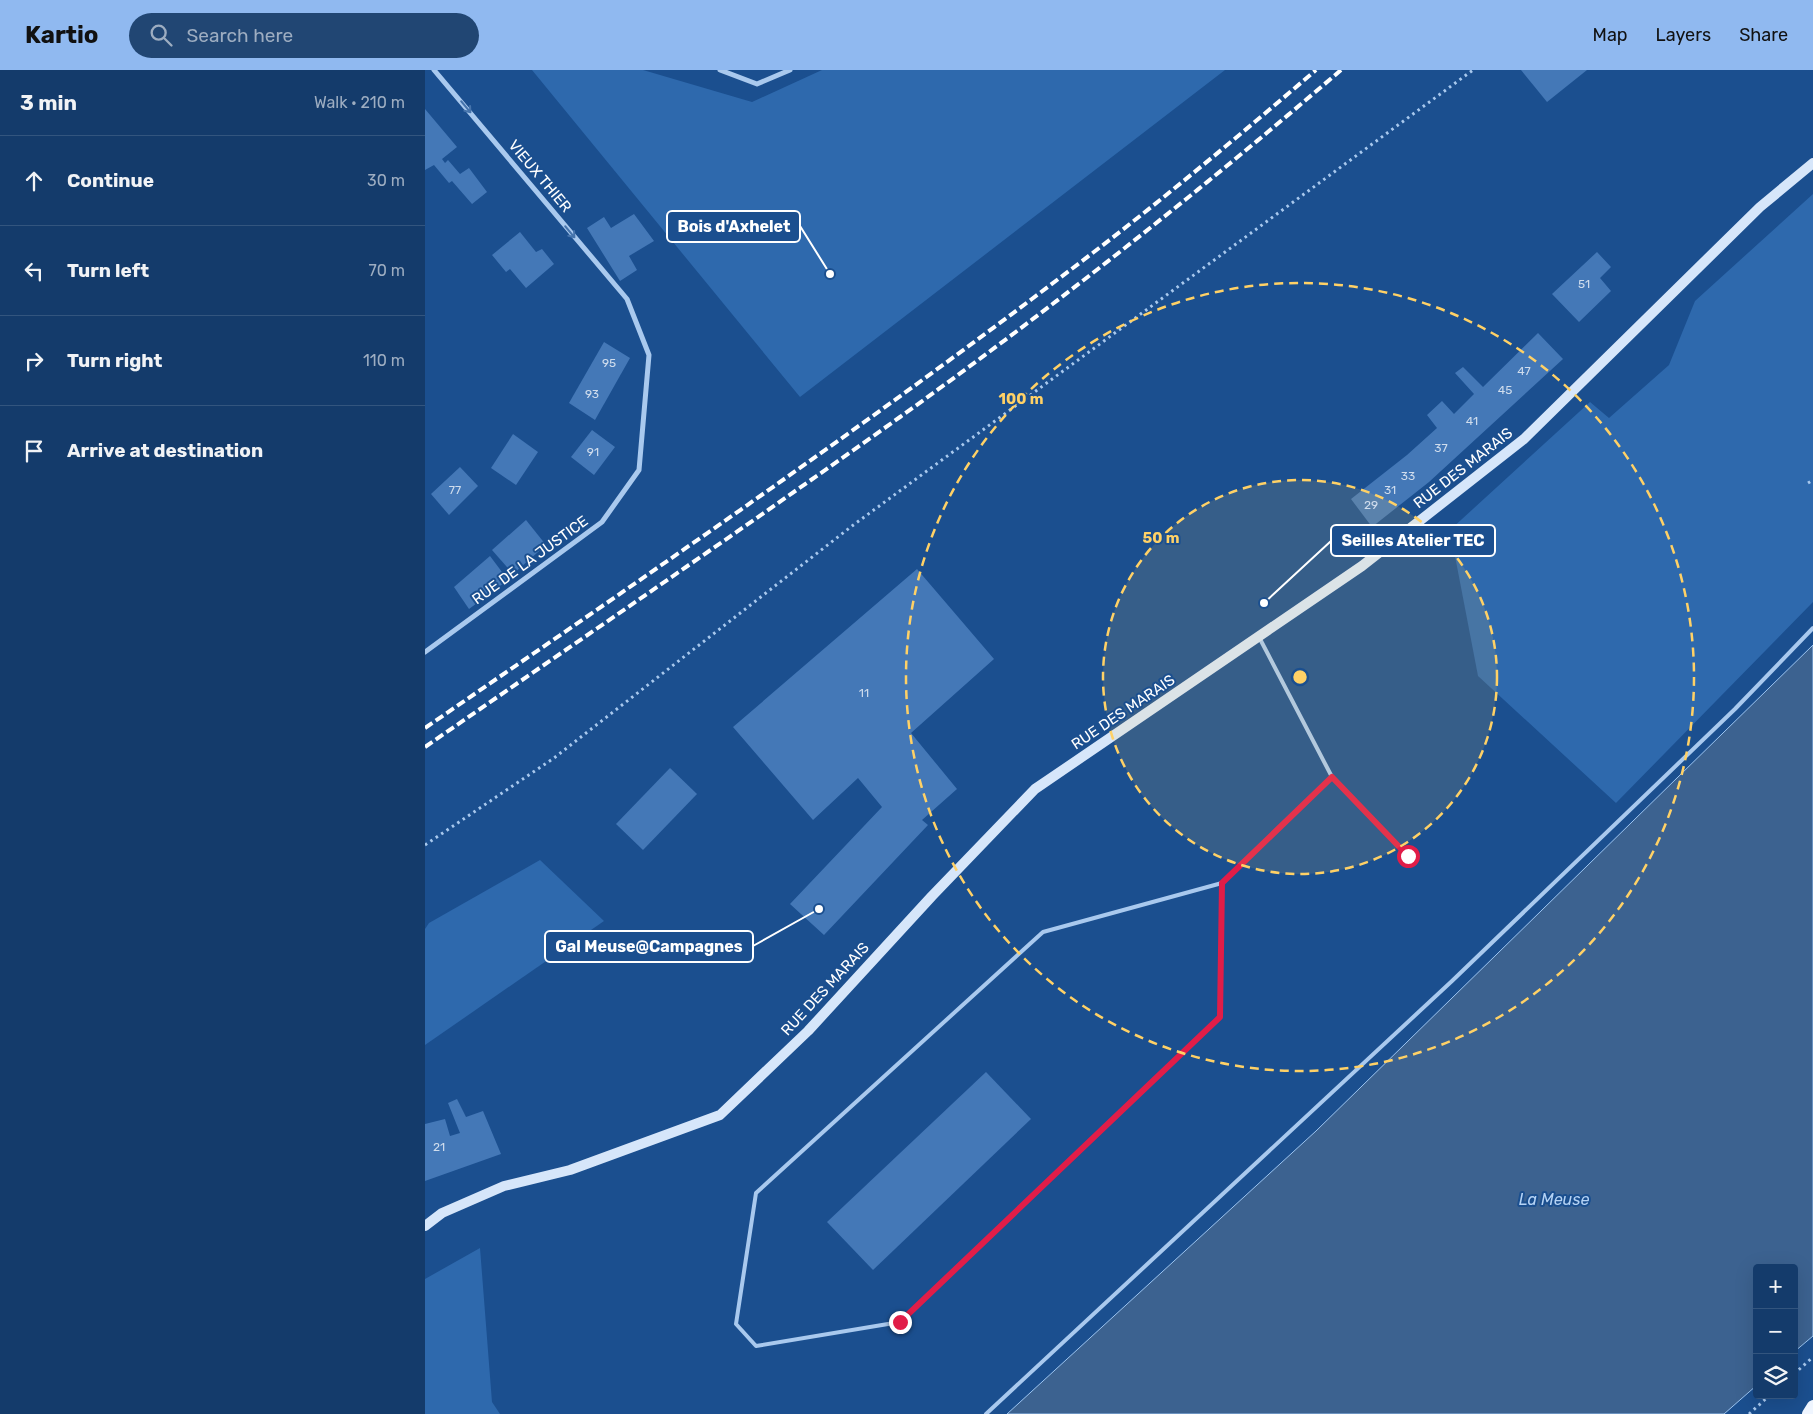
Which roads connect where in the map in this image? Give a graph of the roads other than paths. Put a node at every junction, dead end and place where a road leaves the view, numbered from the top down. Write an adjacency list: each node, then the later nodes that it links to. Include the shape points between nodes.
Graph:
1 (434, 70): 6 (street, VIEUX THIER, one-way to 6)
2 (721, 70): 4 (street)
3 (790, 70): 4 (street, via 757,84)
4 (727, 71)
5 (1813, 164): 8 (main road, RUE DES MARAIS, via 1760,208 1524,439 1362,566)
6 (627, 299): 9 (street, RUE DE LA JUSTICE, via 649,355 639,470 602,522)
7 (1813, 628): 15 (lane, via 1735,708 1452,981)
8 (1259, 637): 10 (lane); 13 (main road, RUE DES MARAIS, via 1035,789 808,1031 720,1115 570,1170 504,1186 442,1213)
9 (425, 652)
10 (1332, 777): 11 (lane); 12 (lane)
11 (1408, 856)
12 (1222, 883): 12 (lane, via 1043,932 756,1193 736,1324 756,1346 900,1322 1220,1017)
13 (425, 1226)
14 (1813, 1406): 16 (main road)
15 (986, 1414)
16 (1808, 1414)

